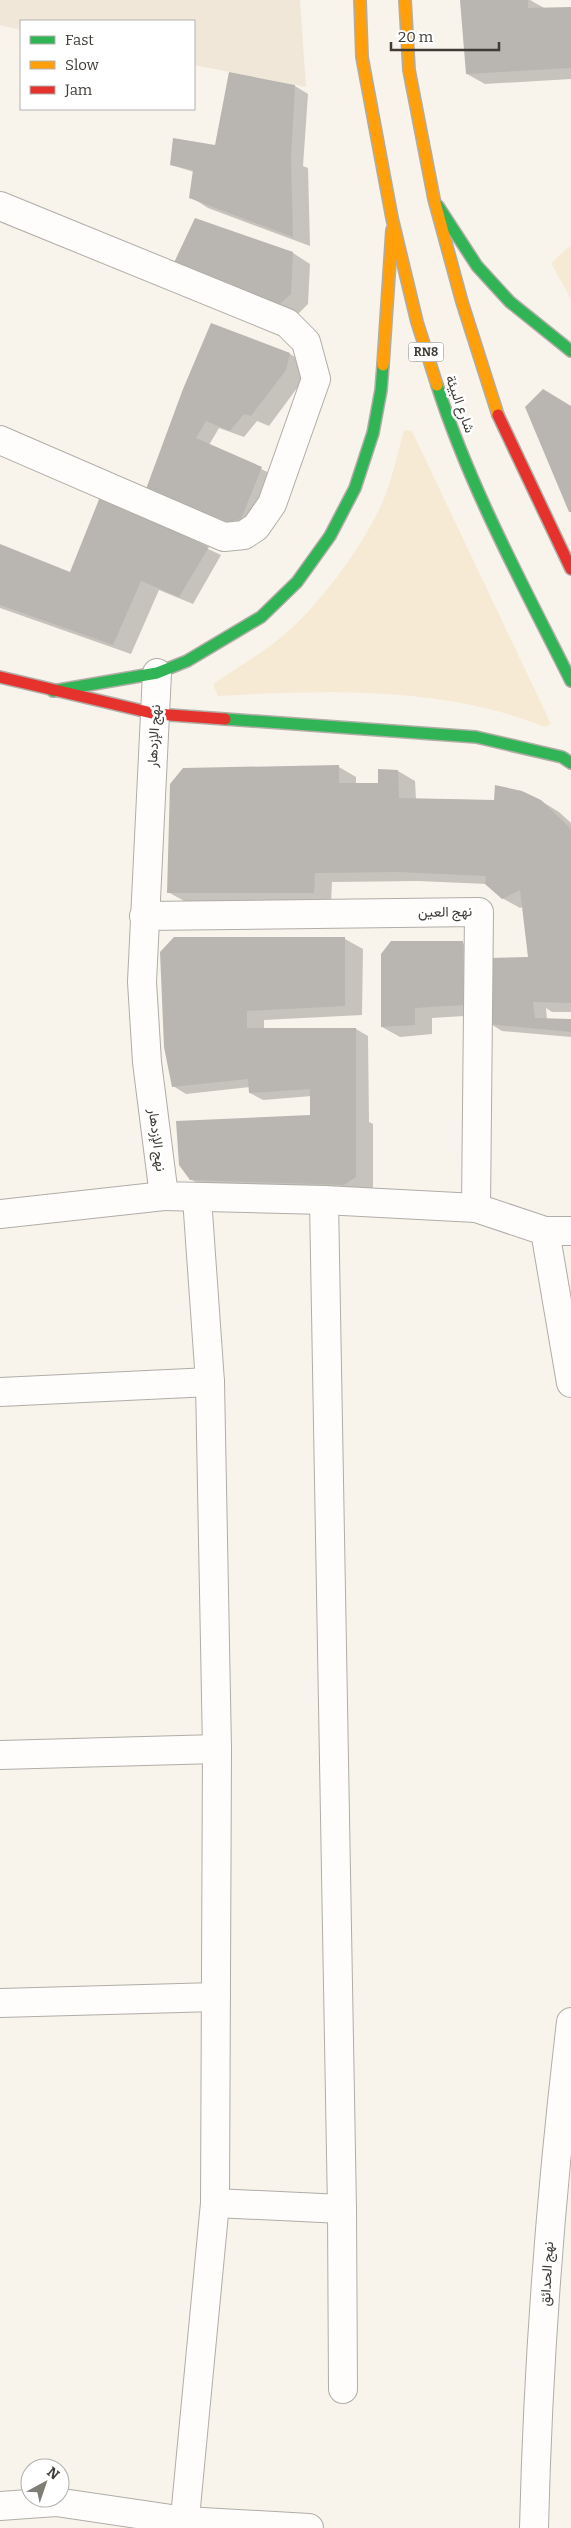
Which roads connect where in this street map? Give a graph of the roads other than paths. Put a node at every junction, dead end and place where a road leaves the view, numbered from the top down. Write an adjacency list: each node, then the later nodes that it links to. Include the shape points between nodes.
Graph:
1 (360, 0): 5 (street, شارع البيئة / RN8, via 362,56)
2 (405, 0): 3 (street, via 409,70)
3 (434, 199): 6 (street, via 477,266 510,302); 8 (street, via 496,410)
4 (0, 206): 7 (street, via 287,323 306,342 316,379 272,504 256,526 244,535 224,538)
5 (392, 218): 9 (street, via 381,390 373,433 355,488 330,536 297,582 261,618 187,661); 11 (street, شارع البيئة / RN8, via 417,322 450,425 514,568)
6 (571, 351)
7 (0, 440)
8 (571, 569)
9 (157, 674): 12 (street); 13 (street, نهج الإزدهار)
10 (0, 677): 12 (street)
11 (571, 681)
12 (53, 691): 13 (street)
13 (156, 714): 14 (street, via 476,737 562,757); 15 (street, نهج الإزدهار)
14 (571, 763)
15 (144, 916): 16 (street, نهج الإزدهار, via 142,982 147,1062); 19 (street, نهج العين, via 479,912)
16 (164, 1196): 17 (street); 20 (street)
17 (197, 1198): 18 (street); 22 (street)
18 (324, 1200): 19 (street); 31 (street)
19 (476, 1208): 21 (street)
20 (0, 1214)
21 (558, 1231): 23 (street)
22 (210, 1382): 24 (street); 25 (street)
23 (571, 1383)
24 (0, 1392)
25 (218, 1749): 26 (street); 27 (street)
26 (0, 1755)
27 (216, 1997): 28 (street); 30 (street)
28 (0, 2003)
29 (571, 2022): 36 (street, نهج الحدائق, via 550,2218 536,2432)
30 (215, 2203): 31 (street); 34 (street)
31 (342, 2209): 32 (street)
32 (342, 2389)
33 (0, 2506): 34 (street, via 56,2502)
34 (185, 2524): 35 (street)
35 (309, 2528)
36 (534, 2528)

